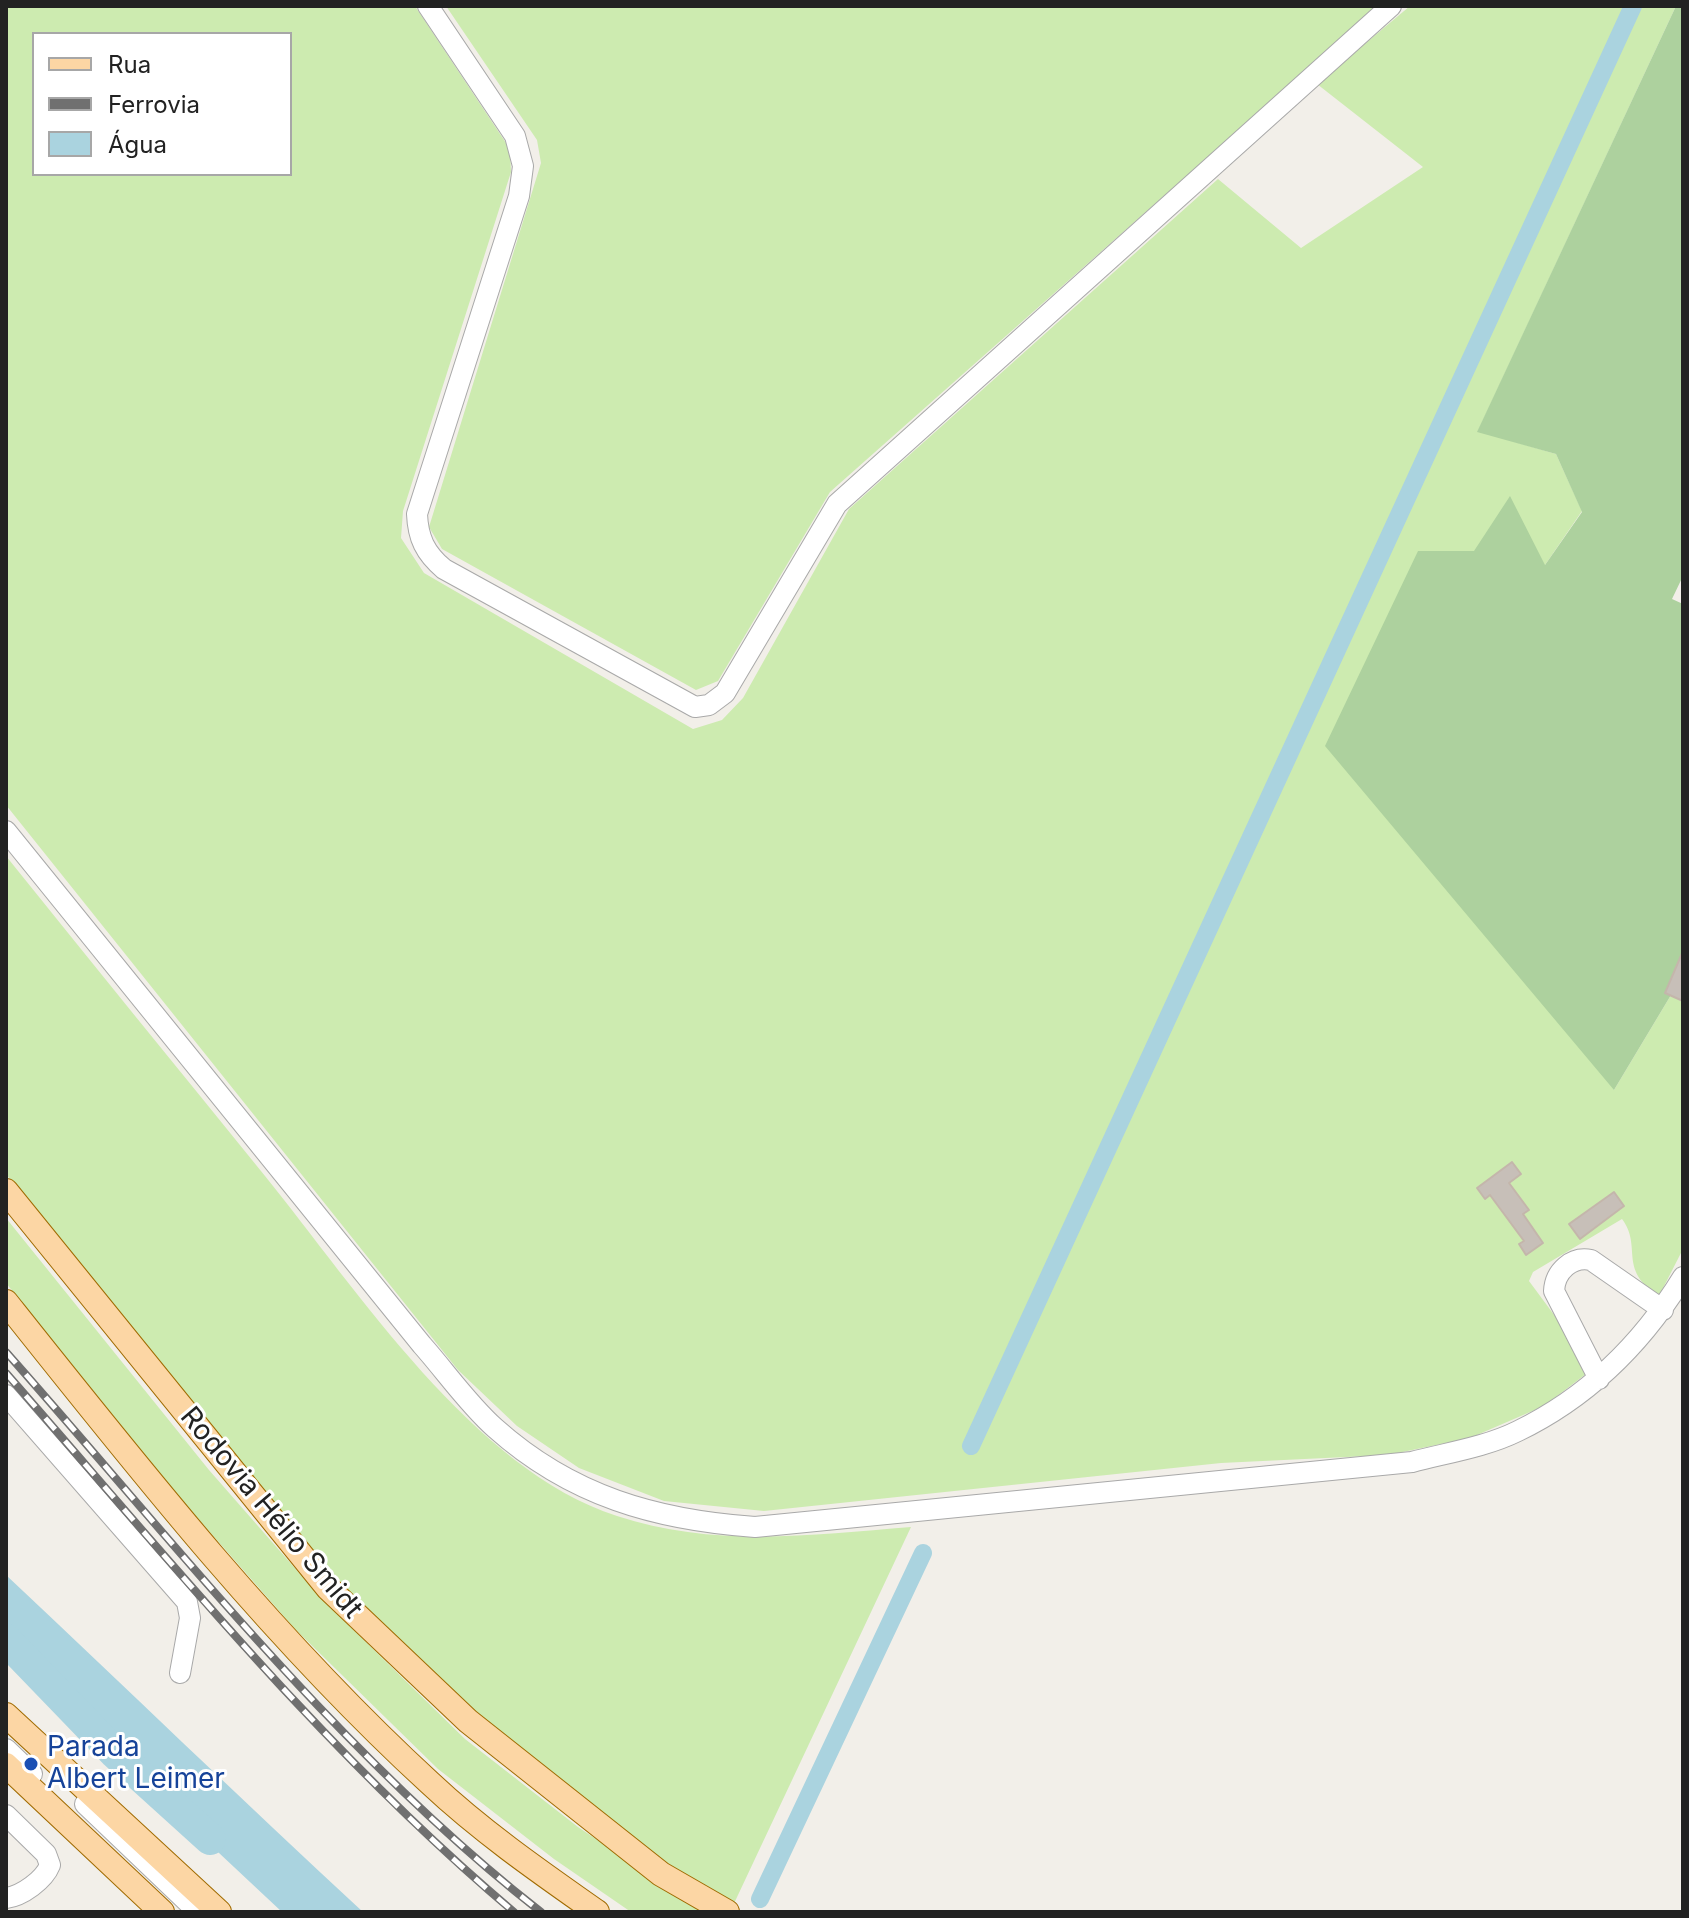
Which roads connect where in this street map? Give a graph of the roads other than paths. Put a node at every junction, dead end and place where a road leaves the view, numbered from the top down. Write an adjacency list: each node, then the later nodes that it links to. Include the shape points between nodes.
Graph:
1 (428, 6): 2 (street, via 515,136 523,166 519,196 417,514 421,540 428,556 444,569 695,707 709,705 725,693 837,504)
2 (1391, 6)
3 (6, 831): 8 (street, via 494,1427 547,1468 621,1505 695,1523 755,1527 1412,1462 1516,1432)
4 (6, 1191): 22 (main road, Rodovia Hélio Smidt, via 328,1588 468,1721 661,1874)
5 (1683, 1277): 7 (street)
6 (6, 1302): 21 (main road, via 286,1637 430,1784)
7 (1663, 1310): 8 (street); 8 (street, via 1591,1260 1568,1264 1554,1282 1554,1291)
8 (1599, 1379)
9 (6, 1395): 10 (street, via 187,1602 190,1618)
10 (180, 1673)
11 (6, 1715): 20 (main road)
12 (6, 1728): 19 (street)
13 (6, 1749): 18 (street)
14 (6, 1765): 17 (main road)
15 (6, 1815): 16 (street, via 46,1854 50,1865 46,1875)
16 (6, 1898)
17 (152, 1909)
18 (179, 1912)
19 (198, 1912)
20 (219, 1912)
21 (597, 1912)
22 (727, 1912)

